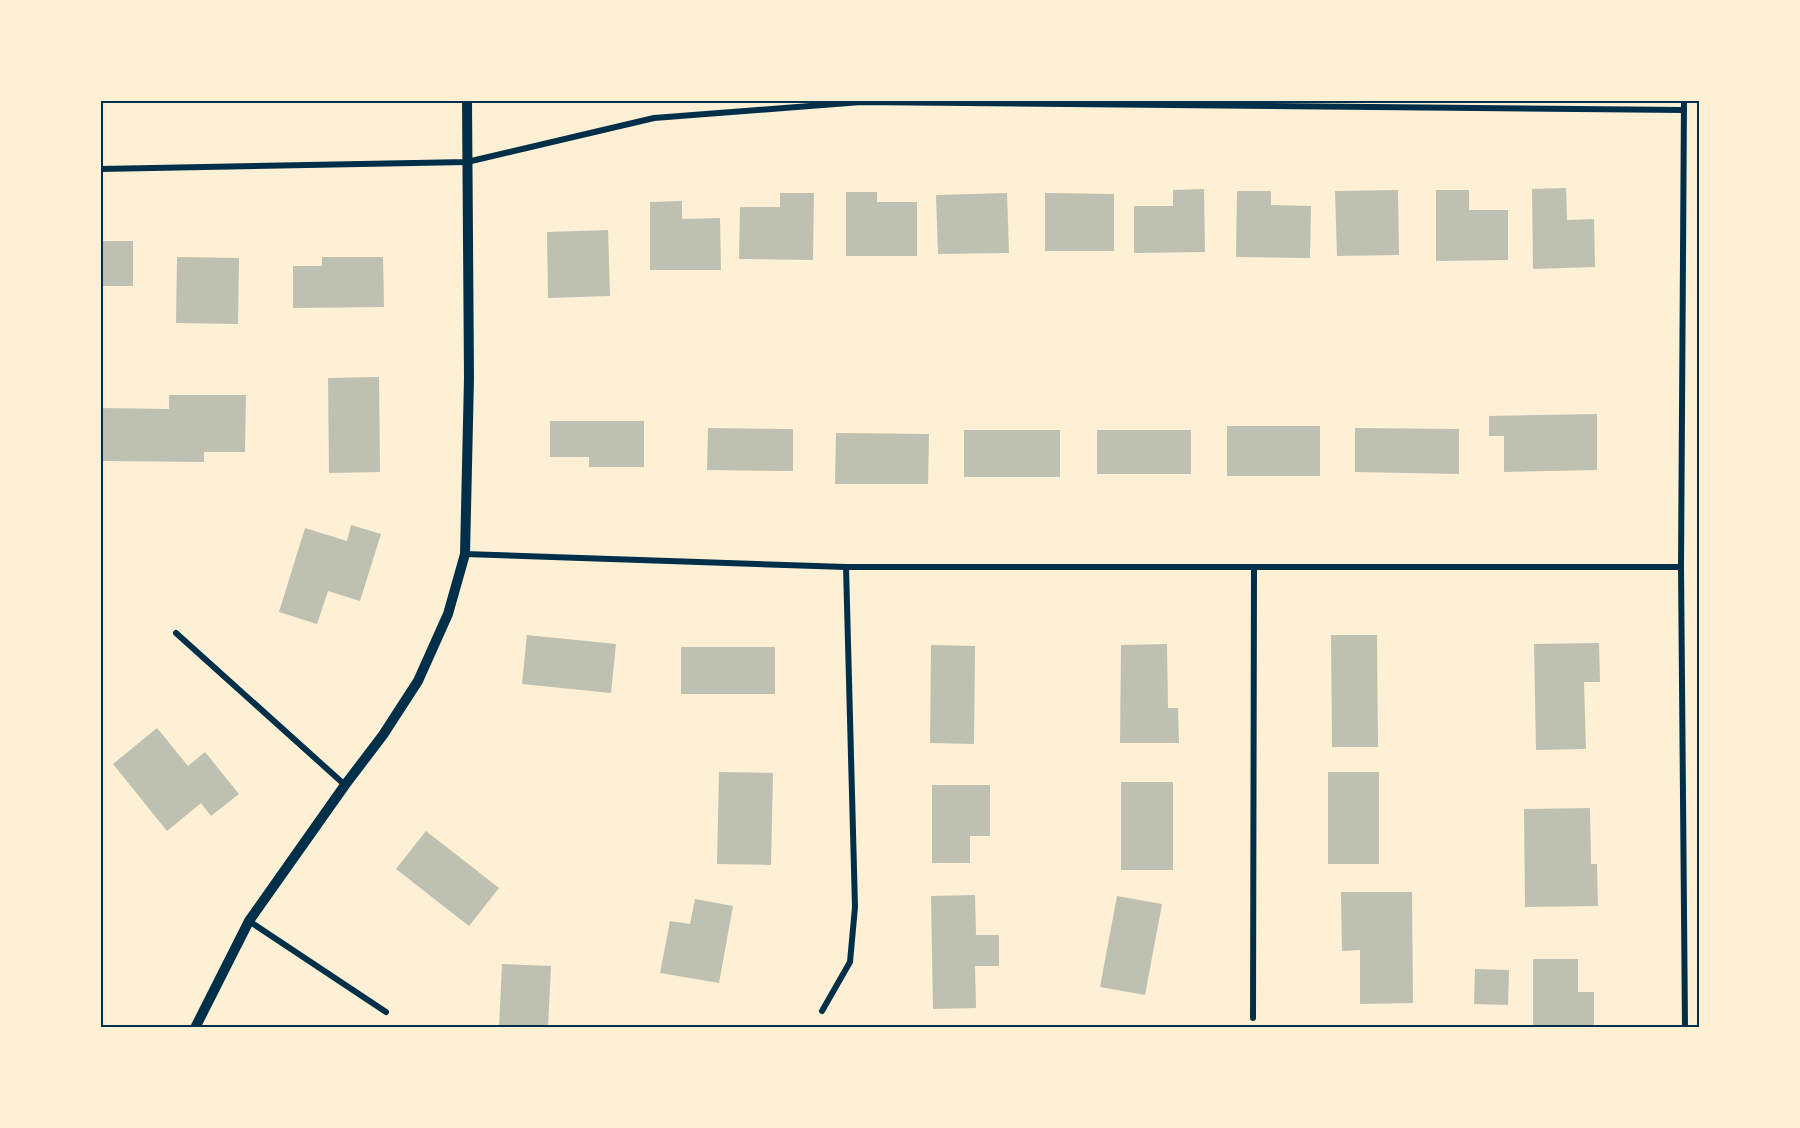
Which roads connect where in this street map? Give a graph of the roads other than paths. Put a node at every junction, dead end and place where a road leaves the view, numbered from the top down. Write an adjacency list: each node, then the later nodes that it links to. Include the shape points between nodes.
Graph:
1 (467, 100): 4 (street)
2 (1684, 100): 3 (street)
3 (1684, 110): 4 (street, via 861,102 654,118); 8 (street)
4 (467, 162): 5 (street); 6 (street, via 469,378)
5 (100, 169)
6 (465, 554): 7 (street); 11 (street, via 448,614 418,681)
7 (846, 567): 9 (street); 13 (street, via 855,907 850,962)
8 (1681, 567): 9 (street); 17 (street)
9 (1254, 568): 15 (street)
10 (176, 633): 11 (street)
11 (345, 785): 12 (street)
12 (249, 921): 14 (street); 16 (street)
13 (822, 1011)
14 (386, 1012)
15 (1253, 1018)
16 (195, 1028)
17 (1685, 1028)

